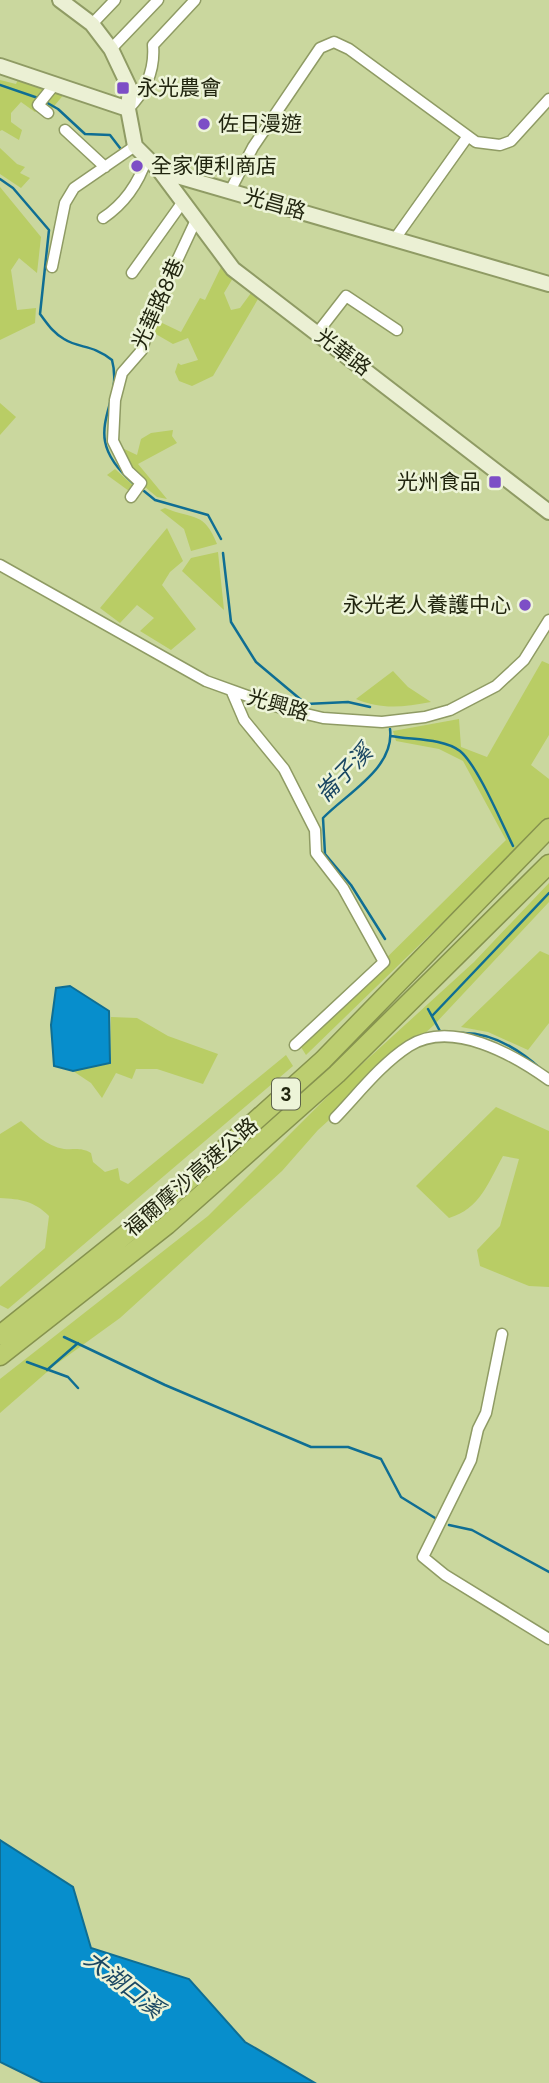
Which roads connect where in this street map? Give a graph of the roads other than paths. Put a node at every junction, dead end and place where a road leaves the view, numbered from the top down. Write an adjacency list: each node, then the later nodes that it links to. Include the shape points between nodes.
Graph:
1 (60, 0): 5 (street)
2 (115, 0): 5 (street)
3 (158, 0): 6 (street)
4 (195, 0): 10 (street, via 153,45 155,61 141,96)
5 (92, 24): 6 (street)
6 (111, 49): 10 (street, via 130,89)
7 (0, 66): 8 (street)
8 (55, 84): 10 (street); 11 (street, via 42,101)
9 (549, 99): 13 (street, via 511,141 500,145 476,142)
10 (128, 109): 14 (street)
11 (48, 113)
12 (65, 130): 16 (street)
13 (468, 136): 18 (street, via 334,42 320,48 253,147); 22 (street)
14 (135, 146): 15 (street, 光昌路); 16 (street)
15 (147, 158): 17 (street, 光昌路); 20 (street, via 119,206)
16 (105, 167): 23 (street, via 74,188 65,203)
17 (160, 171): 18 (street, 光昌路); 19 (street, 光華路)
18 (230, 191): 22 (street, 光昌路)
19 (182, 203): 21 (street, 光華路); 24 (street)
20 (103, 218)
21 (195, 222): 27 (street, 光華路, via 233,269); 28 (street, 光華路8巷, via 153,312 142,350 122,373 115,400 113,441 128,471 141,483)
22 (394, 240): 25 (street, 光昌路)
23 (52, 267)
24 (132, 273)
25 (549, 284)
26 (397, 330): 27 (street, via 346,296)
27 (318, 332): 29 (street, 光華路)
28 (131, 497)
29 (549, 512)
30 (0, 565): 32 (street, 光興路)
31 (549, 620): 32 (street, 光興路, via 524,660 496,687 425,717 382,722 323,718)
32 (232, 692): 35 (street, via 244,720 284,769 315,830 316,853 342,888 384,962)
33 (549, 828): 39 (highway, 福爾摩沙高速公路 / 3, via 323,1060 155,1211)
34 (549, 864): 40 (highway, 福爾摩沙高速公路 / 3, via 337,1074 167,1225)
35 (295, 1045)
36 (549, 1080): 37 (street, via 494,1047 467,1039 426,1038 395,1057)
37 (335, 1118)
38 (502, 1334): 41 (street, via 489,1402 471,1460 423,1557)
39 (0, 1335)
40 (0, 1356)
41 (549, 1639)

